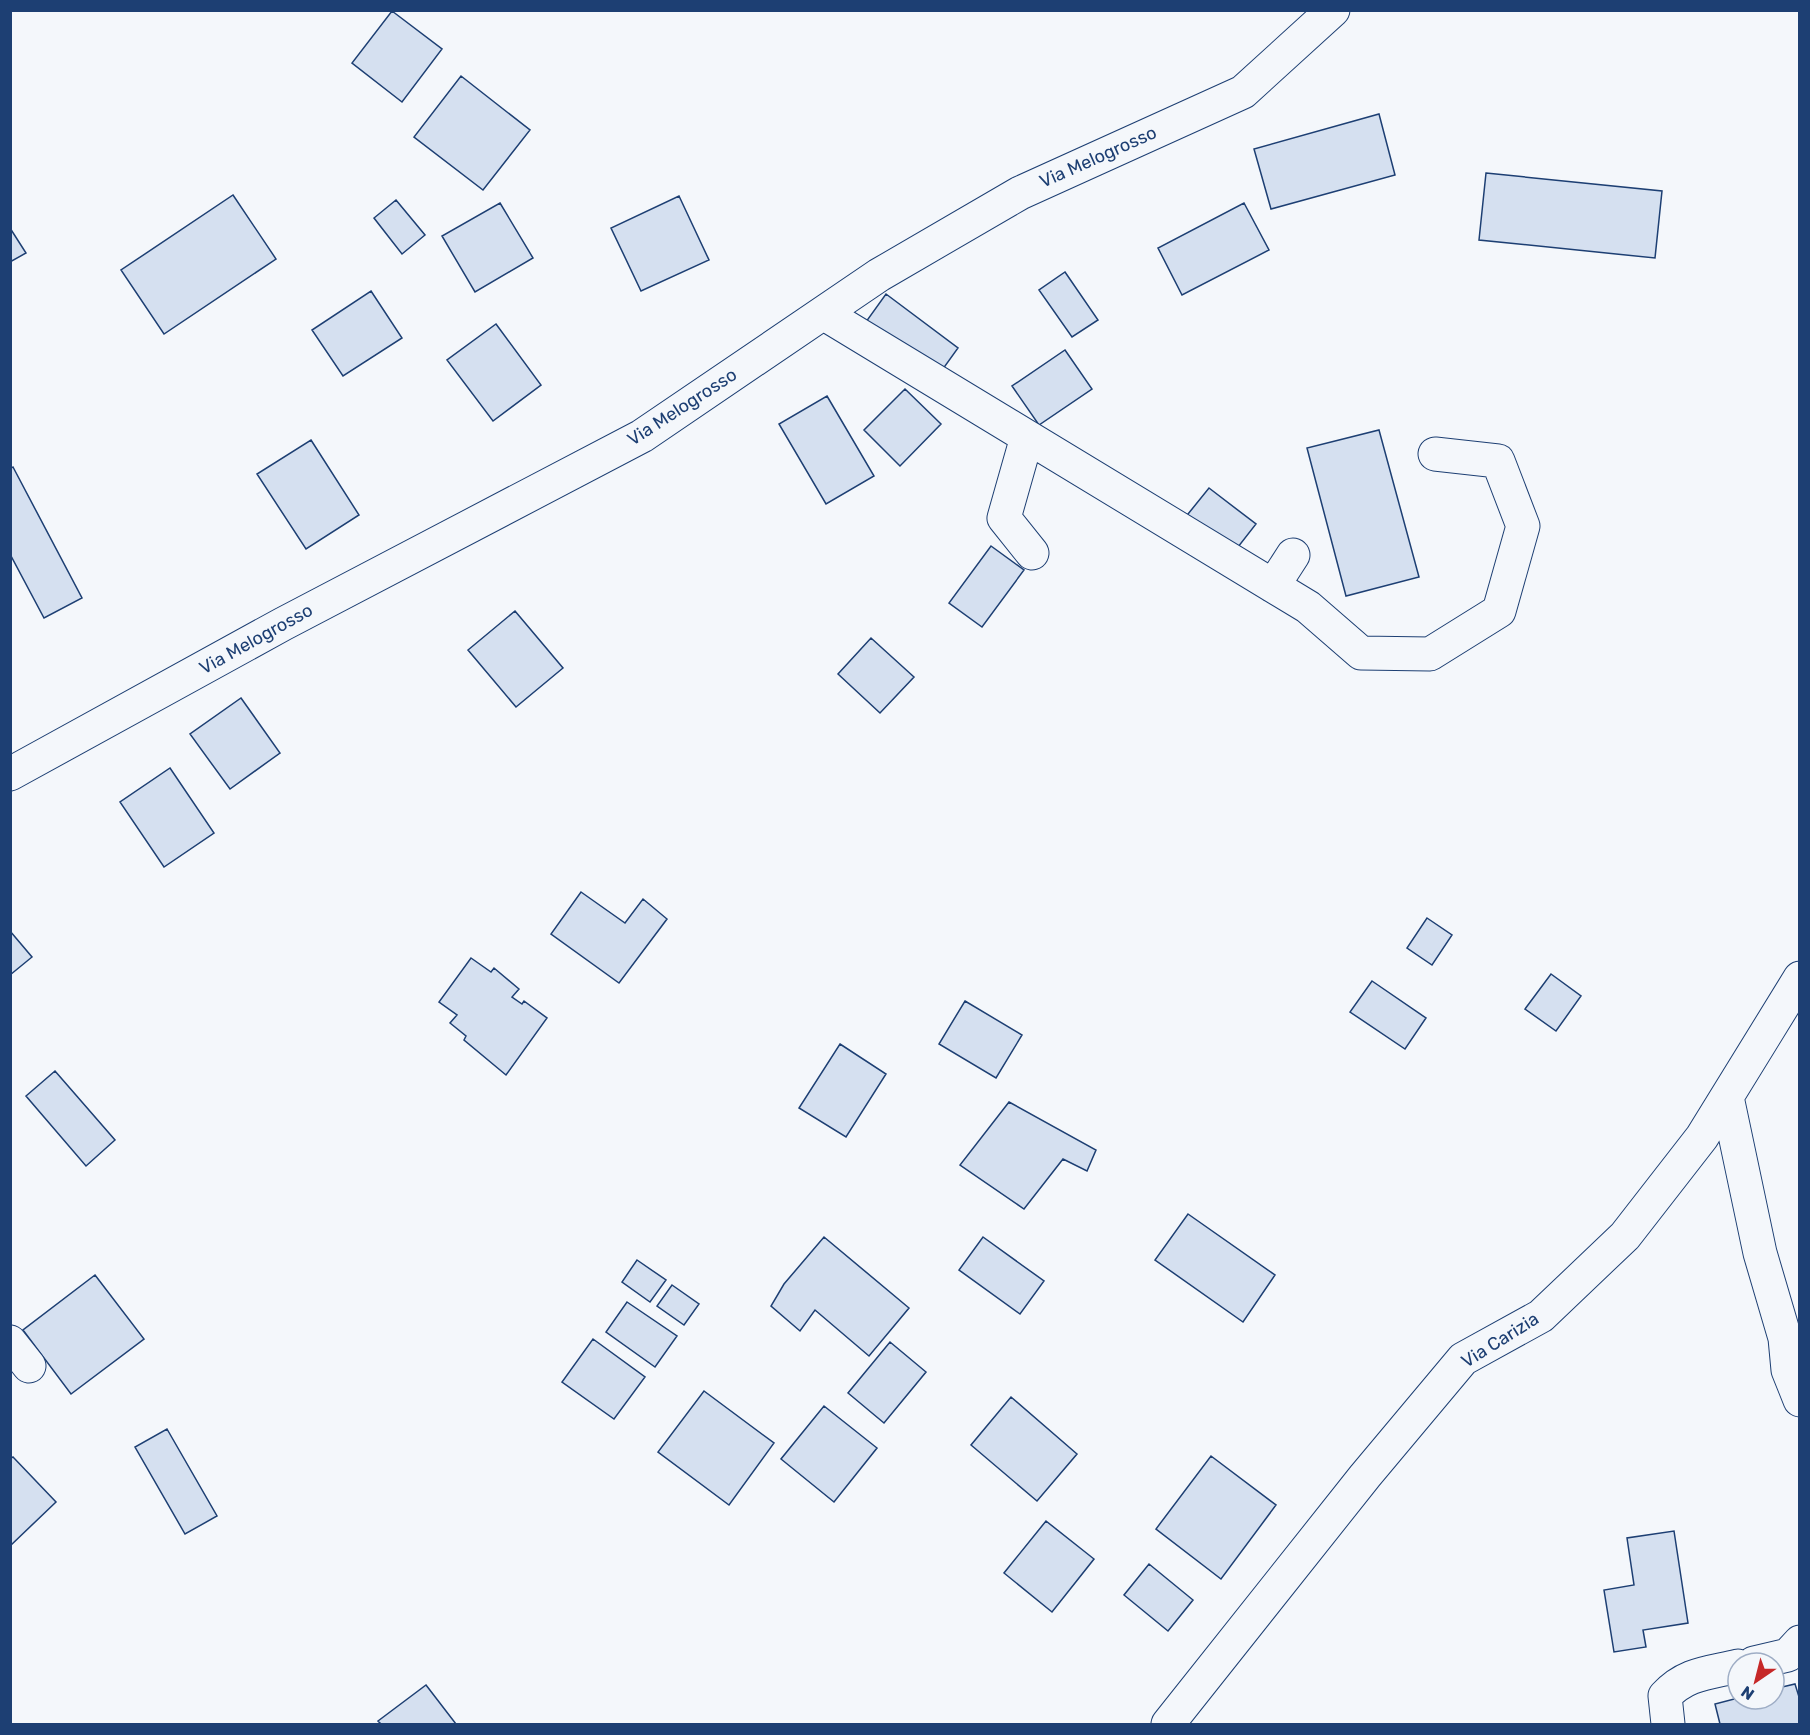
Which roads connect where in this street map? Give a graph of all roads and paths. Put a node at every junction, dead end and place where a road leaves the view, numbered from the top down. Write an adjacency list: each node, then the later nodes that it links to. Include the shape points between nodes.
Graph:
1 (1333, 10): 2 (street, Via Melogrosso, via 1243,92 1020,193 879,275)
2 (823, 313): 3 (street); 8 (street, Via Melogrosso, via 642,436 283,624)
3 (1027, 437): 5 (street, via 1004,518); 7 (street)
4 (1435, 454): 7 (street, via 1498,460 1523,526 1499,611 1430,654 1361,653 1308,607)
5 (1032, 553)
6 (1293, 555): 7 (street)
7 (1273, 586)
8 (10, 774)
9 (1800, 978): 10 (street, Via Carizia)
10 (1727, 1097): 11 (street, via 1760,1252 1785,1338 1788,1370); 15 (street, Via Carizia, via 1702,1137 1625,1236 1541,1316 1463,1359)
11 (1800, 1400)
12 (1800, 1641): 13 (street)
13 (1786, 1656)
14 (1726, 1669): 16 (street, via 1677,1683 1665,1696)
15 (1168, 1725)
16 (1668, 1725)

